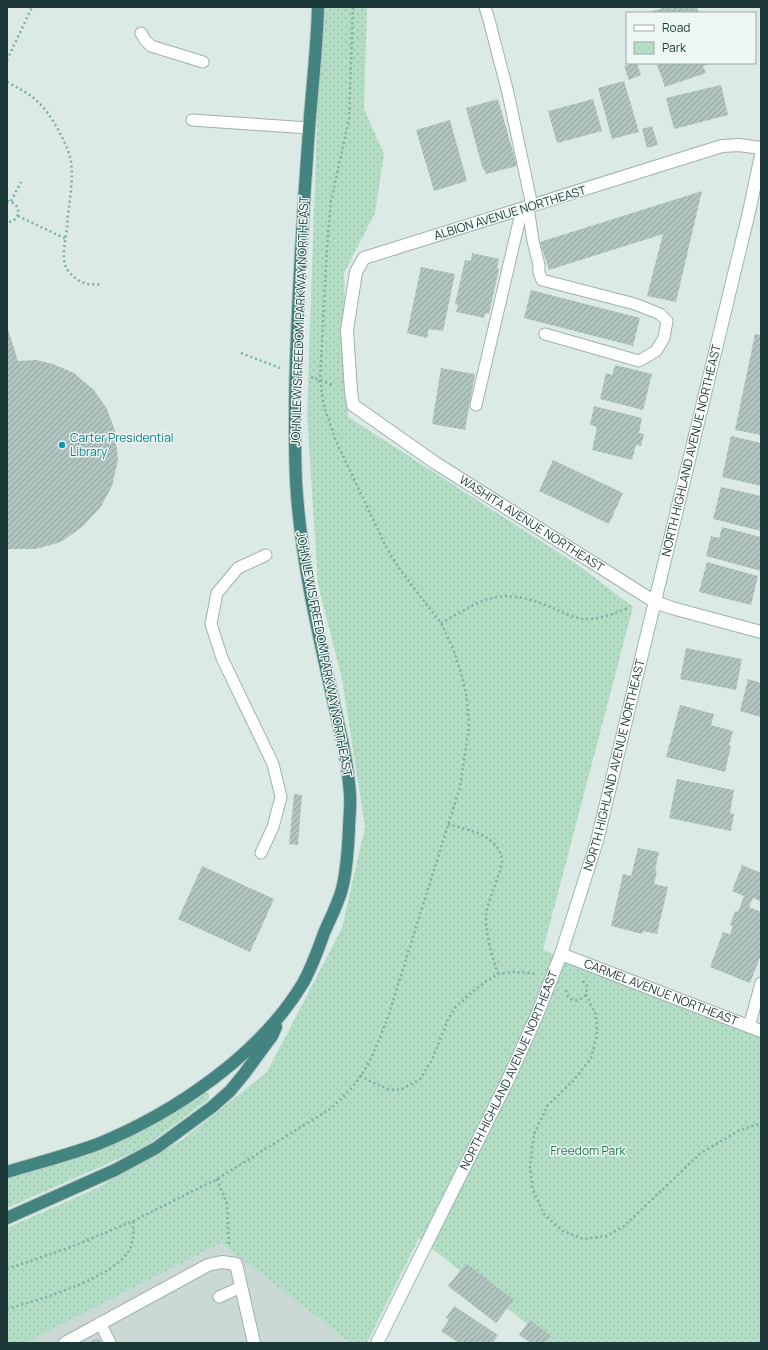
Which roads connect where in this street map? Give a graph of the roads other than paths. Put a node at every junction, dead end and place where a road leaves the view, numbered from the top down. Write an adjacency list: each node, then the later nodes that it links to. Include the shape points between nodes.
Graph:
1 (318, 7): 6 (highway, JOHN LEWIS FREEDOM PARKWAY NORTHEAST)
2 (485, 7): 9 (lane, via 508,93)
3 (141, 33): 4 (lane, via 151,46)
4 (203, 62)
5 (192, 120): 6 (lane)
6 (309, 128): 19 (highway, JOHN LEWIS FREEDOM PARKWAY NORTHEAST, via 300,257 296,480 308,580 345,752 350,798 348,856 342,891 311,967)
7 (761, 148): 9 (street, ALBION AVENUE NORTHEAST, via 722,146)
8 (761, 155): 14 (street, NORTH HIGHLAND AVENUE NORTHEAST)
9 (527, 208): 10 (lane, via 542,280 635,304 660,314 667,321 664,338 656,351 639,361); 11 (street, ALBION AVENUE NORTHEAST, via 364,258 356,272 347,330); 12 (lane)
10 (544, 334)
11 (349, 363): 14 (street, WASHITA AVENUE NORTHEAST, via 353,405 434,462)
12 (476, 406)
13 (266, 555): 16 (lane, via 238,568 216,593 211,624 222,658 273,764 281,797 273,827)
14 (655, 602): 15 (street, WASHITA AVENUE NORTHEAST); 17 (street, NORTH HIGHLAND AVENUE NORTHEAST, via 597,841)
15 (761, 632)
16 (261, 853)
17 (561, 954): 20 (street, CARMEL AVENUE NORTHEAST); 30 (street, NORTH HIGHLAND AVENUE NORTHEAST, via 507,1082)
18 (761, 983): 20 (lane)
19 (290, 1002): 22 (highway, via 247,1051 192,1093 161,1112 96,1144); 23 (highway, via 272,1036 244,1074 212,1107 156,1148 115,1170)
20 (749, 1027): 21 (street, CARMEL AVENUE NORTHEAST)
21 (761, 1031)
22 (7, 1172)
23 (7, 1218)
24 (241, 1287): 25 (lane); 26 (street, via 236,1264 222,1262 208,1265); 29 (street)
25 (219, 1297)
26 (100, 1323): 27 (street); 28 (lane)
27 (65, 1343)
28 (110, 1343)
29 (254, 1343)
30 (377, 1343)

